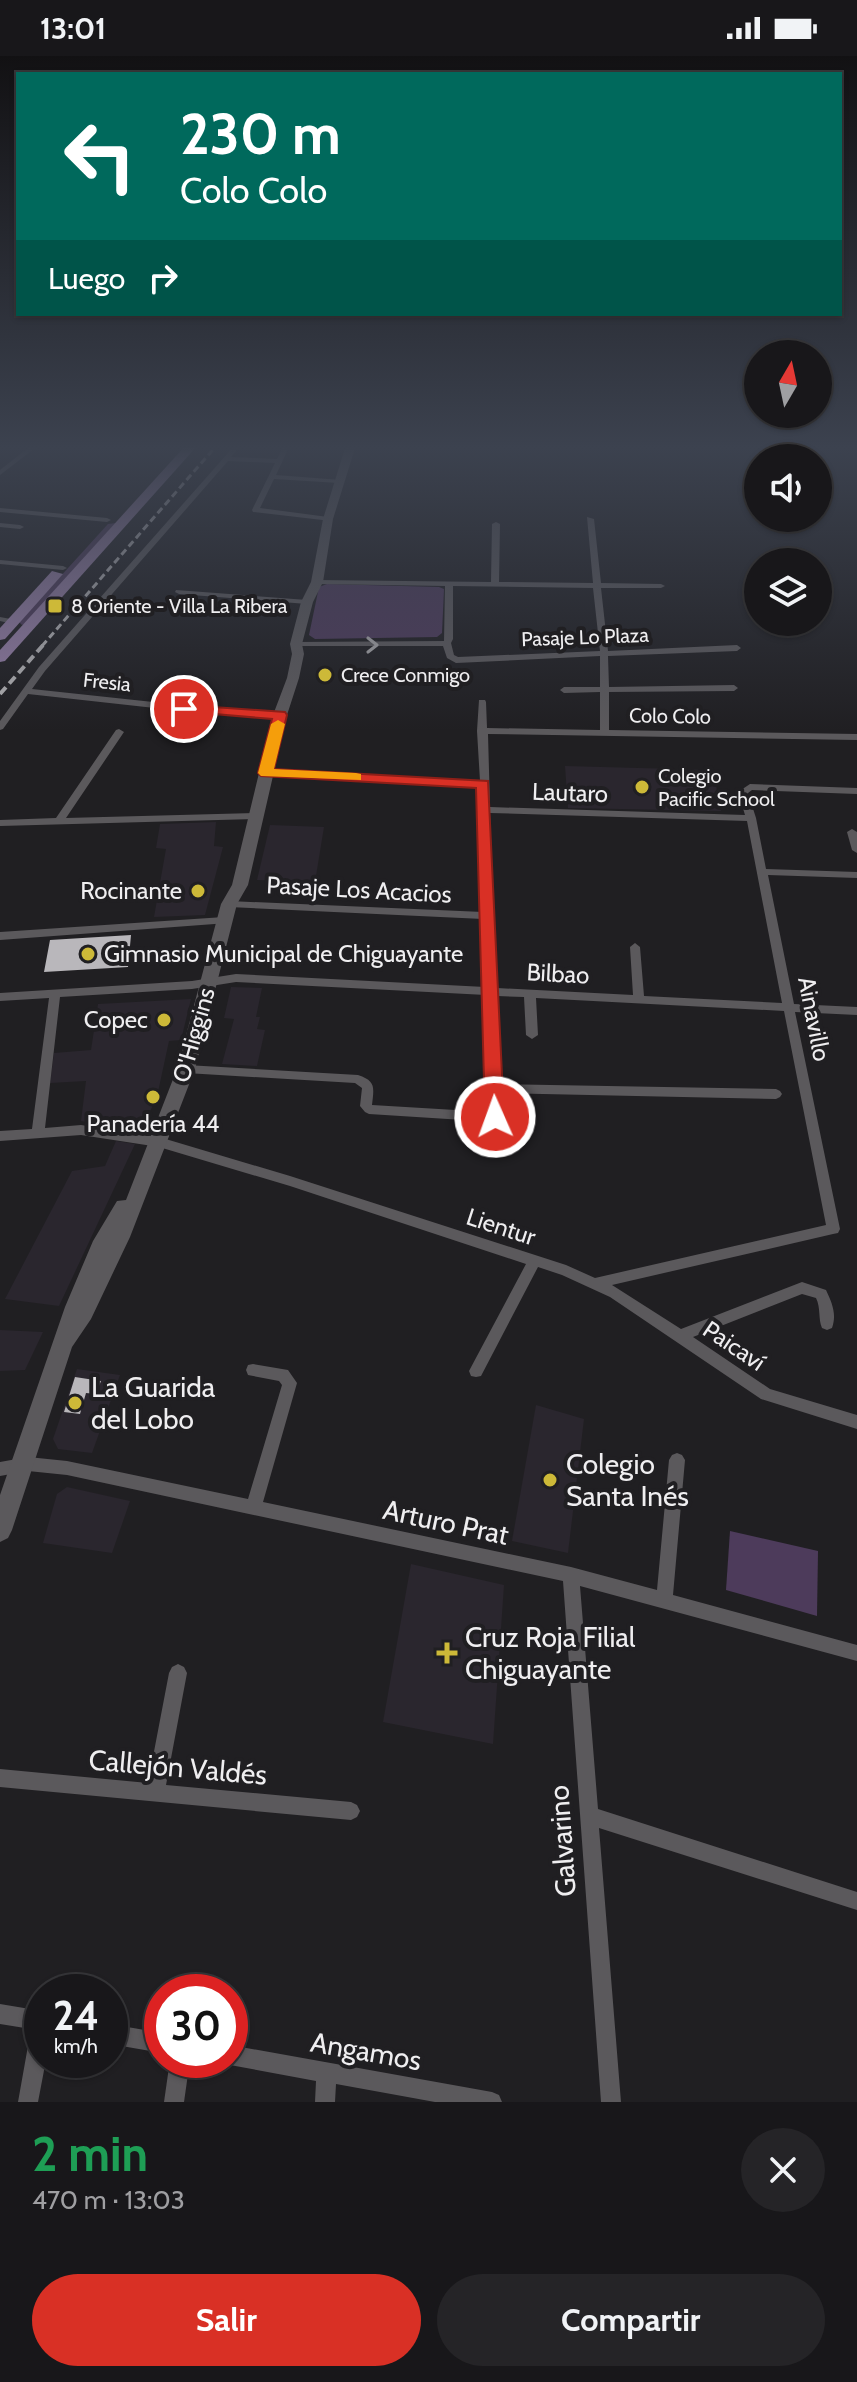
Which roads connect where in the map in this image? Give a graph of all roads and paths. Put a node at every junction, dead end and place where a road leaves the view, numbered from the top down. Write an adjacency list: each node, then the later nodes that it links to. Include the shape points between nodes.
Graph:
1 (88, 540): 8 (main road)
2 (106, 540): 18 (main road)
3 (152, 540): 27 (street)
4 (323, 540): 9 (main road, O'Higgins, via 311,568)
5 (496, 540): 11 (street)
6 (592, 540): 12 (street)
7 (0, 562): 8 (street)
8 (63, 568): 16 (main road)
9 (312, 584): 10 (street); 15 (main road, O'Higgins)
10 (449, 584): 11 (street); 19 (street)
11 (495, 584): 12 (street)
12 (596, 586): 13 (street); 22 (street)
13 (661, 586)
14 (179, 592): 15 (street)
15 (307, 602): 20 (main road, O'Higgins)
16 (6, 621): 17 (main road); 18 (main road)
17 (0, 636)
18 (20, 636): 23 (main road)
19 (447, 643): 20 (street, one-way to 19); 22 (street, Pasaje Lo Plaza, via 451,657 459,660)
20 (296, 644): 29 (main road, O'Higgins, via 293,678)
21 (737, 648): 22 (street, Pasaje Lo Plaza)
22 (604, 654): 26 (street)
23 (0, 658)
24 (734, 688): 26 (street)
25 (564, 690): 26 (street)
26 (605, 690): 33 (street)
27 (26, 691): 29 (street, Fresia, via 209,711); 30 (street)
28 (482, 702): 31 (street)
29 (281, 710): 35 (main road, O'Higgins)
30 (0, 727)
31 (482, 731): 33 (street, Colo Colo); 36 (street)
32 (119, 732): 41 (street)
33 (605, 733): 34 (street, Colo Colo)
34 (857, 737)
35 (266, 773): 36 (street); 39 (main road, O'Higgins)
36 (483, 784): 38 (street)
37 (857, 791): 40 (street, Ainavillo, via 747,788 743,792)
38 (484, 810): 40 (street, Lautaro); 48 (street)
39 (255, 816): 41 (street); 47 (main road, O'Higgins, via 233,864)
40 (751, 818): 45 (street, Ainavillo)
41 (59, 822): 42 (street)
42 (0, 823)
43 (852, 832): 44 (street)
44 (857, 850)
45 (762, 872): 46 (street); 57 (street, Ainavillo)
46 (857, 875)
47 (227, 913): 48 (street, Pasaje Los Acacios); 49 (street, Pasaje Los Acacios); 51 (main road, O'Higgins)
48 (488, 916): 52 (street)
49 (0, 936)
50 (635, 947): 56 (street)
51 (209, 982): 52 (street, Bilbao, via 236,978); 53 (street, Bilbao); 60 (main road, O'Higgins)
52 (491, 993): 54 (street, Bilbao); 61 (street)
53 (55, 994): 55 (street, Bilbao); 63 (street)
54 (530, 995): 56 (street, Bilbao); 59 (street)
55 (0, 997)
56 (639, 1000): 57 (street, Bilbao)
57 (789, 1008): 58 (street, Bilbao); 67 (street, Ainavillo, via 833,1229)
58 (857, 1011)
59 (532, 1035)
60 (186, 1069): 61 (street, via 358,1079 368,1086 369,1109 495,1117); 65 (main road, O'Higgins)
61 (494, 1088): 62 (street)
62 (776, 1094)
63 (38, 1133): 64 (street, Lientur); 65 (street, Lientur, via 81,1130)
64 (0, 1136)
65 (159, 1142): 66 (street, Lientur); 74 (main road, O'Higgins, via 93,1262 66,1340)
66 (534, 1261): 67 (street, Lientur); 71 (street)
67 (597, 1283): 69 (street, Paicaví)
68 (827, 1324): 69 (street, via 821,1294 802,1288)
69 (680, 1336): 72 (street, Paicaví, via 766,1394)
70 (253, 1370): 75 (street, via 283,1375 290,1383)
71 (476, 1371)
72 (857, 1422)
73 (677, 1460): 78 (street)
74 (10, 1468): 75 (street, Arturo Prat, via 54,1466); 76 (main road, O'Higgins)
75 (253, 1508): 77 (street, Arturo Prat)
76 (0, 1530)
77 (571, 1575): 78 (street, Arturo Prat); 84 (street, Galvarino)
78 (664, 1600): 79 (street, Arturo Prat)
79 (857, 1653)
80 (178, 1673): 82 (street)
81 (0, 1778): 82 (street, Callejón Valdés)
82 (155, 1793): 83 (street, Callejón Valdés)
83 (351, 1811)
84 (588, 1815): 85 (street); 97 (street, Galvarino)
85 (857, 1901)
86 (0, 2014): 87 (street)
87 (24, 2019)
88 (248, 2058): 89 (street, Angamos)
89 (327, 2072): 92 (street, Angamos); 95 (street)
90 (32, 2078): 93 (street)
91 (177, 2078): 94 (street)
92 (464, 2100): 96 (street, Angamos)
93 (28, 2102)
94 (174, 2102)
95 (325, 2102)
96 (492, 2102)
97 (611, 2102)

